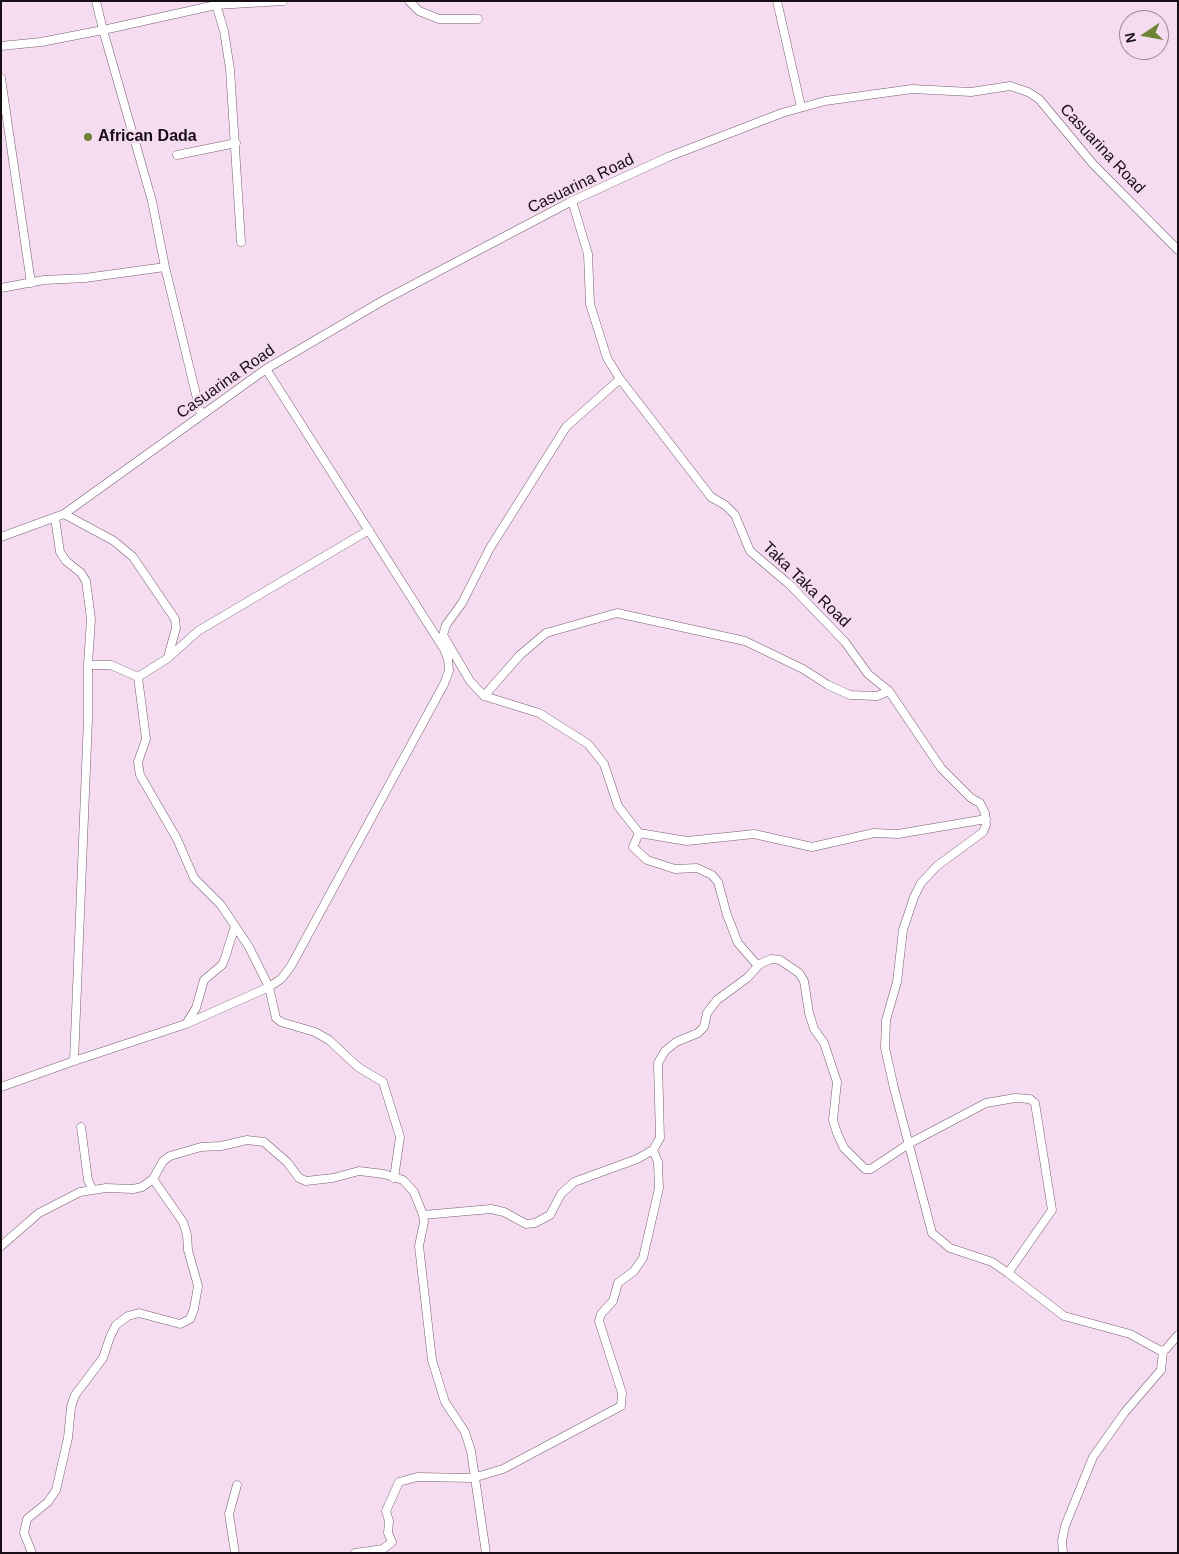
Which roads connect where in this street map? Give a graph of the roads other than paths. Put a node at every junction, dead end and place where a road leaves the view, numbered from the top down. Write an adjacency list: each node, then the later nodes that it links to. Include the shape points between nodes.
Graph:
1 (96, 1): 7 (street)
2 (283, 1): 5 (street)
3 (409, 1): 6 (street, via 418,12 439,19)
4 (777, 1): 10 (street)
5 (215, 3): 7 (street); 11 (street, via 224,31 230,69)
6 (478, 19)
7 (103, 30): 8 (street); 16 (street, via 152,201)
8 (1, 46)
9 (1, 78): 17 (street)
10 (801, 107): 13 (street, Casuarina Road, via 668,158); 15 (street, Casuarina Road, via 912,89 971,92 1010,86 1028,92 1039,98 1093,164)
11 (236, 143): 12 (street); 14 (street)
12 (177, 155)
13 (572, 201): 19 (street, Casuarina Road, via 352,317); 20 (street, Taka Taka Road, via 588,254 590,304 607,358)
14 (241, 242)
15 (1178, 250)
16 (165, 267): 17 (street); 21 (street)
17 (32, 283): 18 (street)
18 (1, 288)
19 (266, 369): 21 (street, Casuarina Road); 24 (street)
20 (620, 379): 26 (street, via 566,427 490,548); 31 (street, Taka Taka Road, via 711,497 735,515 750,551 790,585 845,642 868,674)
21 (202, 415): 22 (street, Casuarina Road)
22 (64, 514): 23 (street, Casuarina Road); 28 (street, via 114,541 133,556 175,619 176,628)
23 (55, 518): 25 (street, Casuarina Road); 29 (street, via 60,552 86,581 91,619)
24 (369, 530): 27 (street); 28 (street, via 198,631)
25 (1, 538)
26 (443, 635): 27 (street); 32 (street, via 470,681)
27 (444, 649): 37 (street, via 449,671 444,684 291,966)
28 (168, 658): 30 (street)
29 (88, 665): 30 (street, via 111,664); 39 (street)
30 (138, 677): 35 (street, via 146,739 138,762 140,775 177,840 194,878 221,905)
31 (889, 691): 32 (street, via 877,696 850,695 745,641 616,613 546,632 520,655); 33 (street, Taka Taka Road, via 941,768 980,804)
32 (484, 696): 34 (street, via 539,713 588,744 604,764 618,806)
33 (986, 819): 34 (street, via 898,834 874,833 812,847 754,834 687,841); 42 (street, via 983,832 937,866 921,883 907,915 886,1020 885,1048)
34 (639, 833): 36 (street, via 634,847 647,860 675,869 697,868 712,875 718,882 738,943)
35 (235, 926): 37 (street); 38 (street, via 222,965 204,980 196,1008)
36 (758, 966): 42 (street, via 771,959 780,960 799,973 804,981 814,1029 824,1043 837,1082 833,1120 844,1148 868,1170); 43 (street, via 717,1000 698,1033 676,1042 658,1063 660,1138)
37 (269, 987): 38 (street); 44 (street, via 278,1021 315,1032 358,1067 383,1082 400,1137)
38 (186, 1024): 39 (street)
39 (74, 1060): 40 (street)
40 (1, 1087)
41 (81, 1127): 46 (street)
42 (910, 1143): 49 (street, via 932,1233 950,1248 992,1262); 49 (street, via 986,1103 1015,1098 1030,1099 1035,1103 1052,1210)
43 (653, 1150): 47 (street, via 574,1182 561,1194 550,1215 535,1223 526,1224 491,1208); 52 (street, via 658,1162 659,1188 643,1258 634,1271 618,1283 614,1301 601,1314 599,1321 622,1393 621,1406 503,1469)
44 (394, 1178): 45 (street, via 359,1171 306,1182 264,1142 247,1140 200,1147 170,1156 163,1161); 47 (street, via 403,1180 414,1192)
45 (153, 1179): 46 (street, via 133,1189); 54 (street, via 187,1235 198,1286 194,1309 190,1319 180,1324 139,1313 116,1325 103,1358 75,1395 56,1490 48,1502 27,1519 24,1533)
46 (92, 1189): 48 (street, via 39,1213)
47 (423, 1215): 52 (street, via 418,1246 432,1360 445,1402 466,1432)
48 (1, 1246)
49 (1008, 1273): 51 (street, via 1064,1316 1130,1334)
50 (1178, 1336): 51 (street)
51 (1163, 1351): 58 (street, via 1161,1370 1093,1457 1064,1526)
52 (473, 1478): 56 (street, via 417,1477 399,1482 386,1511 392,1542 383,1549); 57 (street)
53 (238, 1486): 55 (street, via 229,1514)
54 (32, 1553)
55 (235, 1553)
56 (355, 1553)
57 (486, 1553)
58 (1063, 1553)

